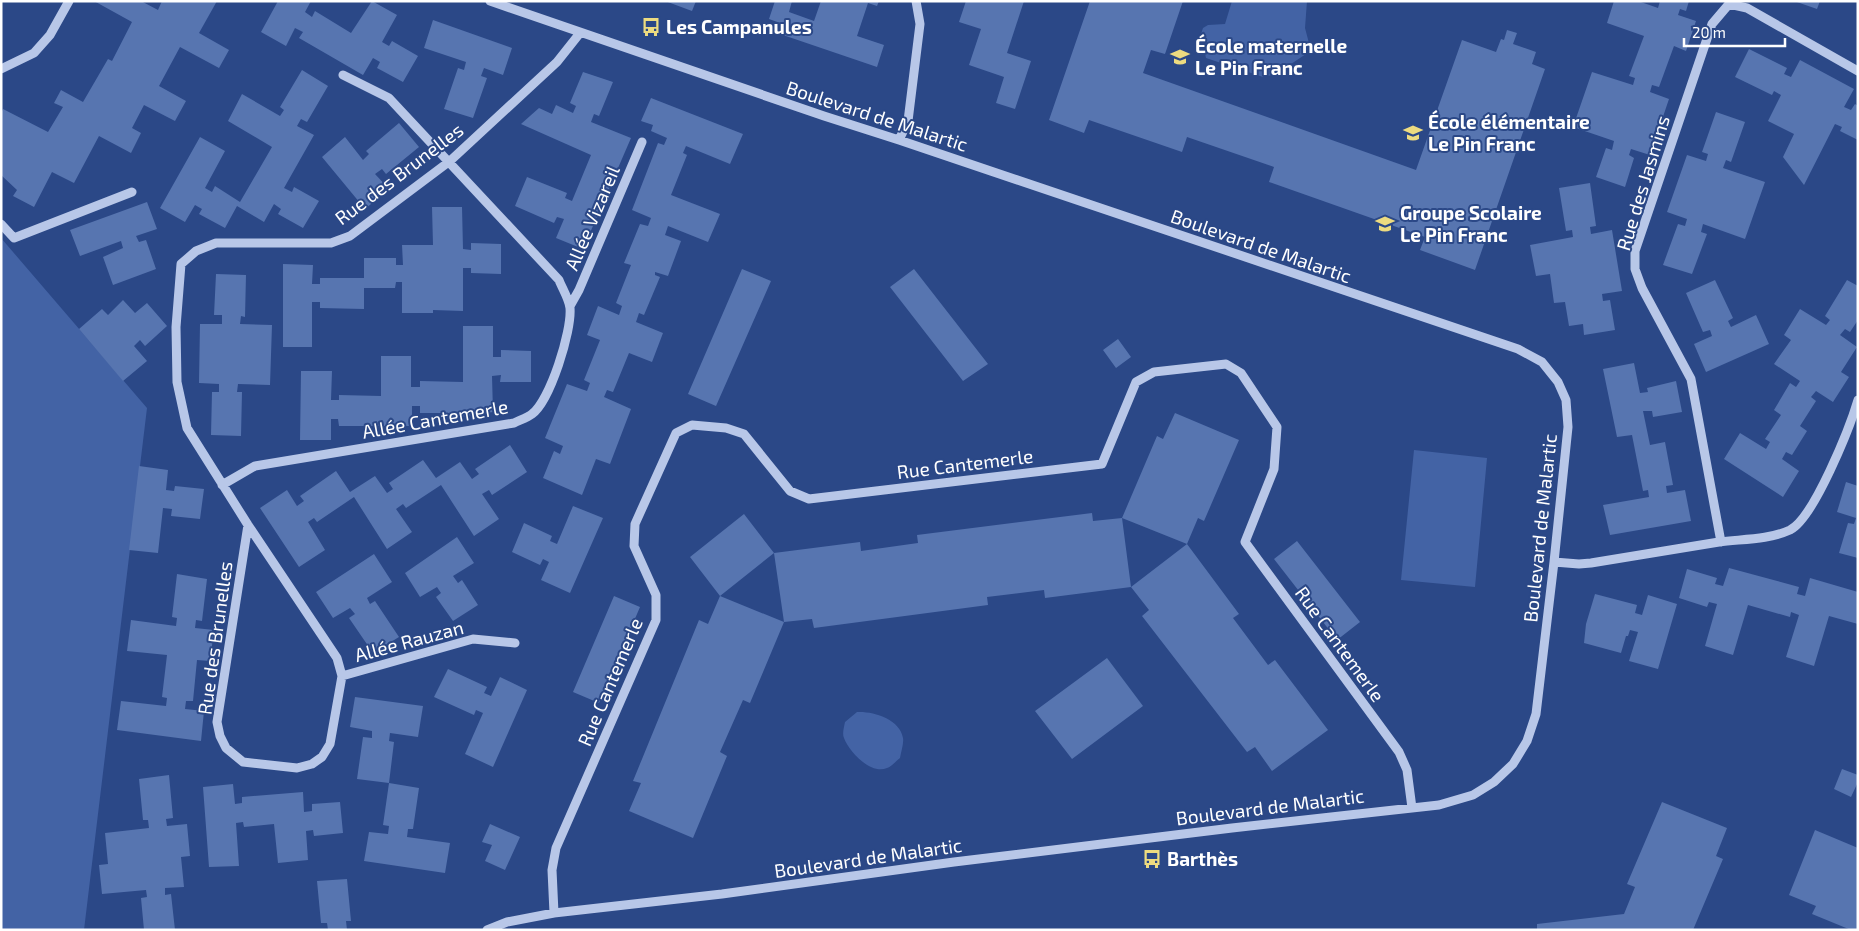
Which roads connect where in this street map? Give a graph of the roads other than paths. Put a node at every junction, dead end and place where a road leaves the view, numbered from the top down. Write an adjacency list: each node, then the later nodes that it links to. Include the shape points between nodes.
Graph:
1 (70, 1): 5 (street, via 50,35 34,53)
2 (490, 1): 4 (street, Boulevard de Malartic)
3 (916, 1): 8 (street, via 920,24 908,121)
4 (580, 33): 8 (street, Boulevard de Malartic); 10 (street, Rue des Brunelles, via 557,62)
5 (1, 69)
6 (1858, 71): 17 (street, Rue des Jasmins, via 1747,8 1729,4 1712,24 1635,250 1635,269 1642,288 1691,379)
7 (343, 75): 10 (street, Allée Cantemerle, via 389,98)
8 (899, 140): 18 (street, Boulevard de Malartic, via 1518,350 1542,362 1558,382 1566,400 1568,427)
9 (642, 142): 13 (street, Allée Vizareil)
10 (450, 161): 13 (street, Allée Cantemerle, via 559,280); 15 (street, Rue des Brunelles, via 350,236 331,243 216,243 196,251 182,264 176,327 177,382 187,428)
11 (132, 192): 12 (street, via 14,238)
12 (1, 224)
13 (570, 306): 15 (street, Allée Cantemerle, via 564,349 542,404 532,414 514,422 256,466)
14 (1858, 400): 17 (street, via 1836,460 1802,519 1790,529 1767,536)
15 (222, 485): 16 (street, Rue des Brunelles)
16 (248, 525): 20 (street, Rue des Brunelles, via 337,658); 20 (street, Rue des Brunelles, via 218,722 226,748 243,762 297,768 322,758 330,744)
17 (1721, 542): 18 (street, via 1591,563)
18 (1554, 562): 21 (street, Boulevard de Malartic, via 1536,714 1527,741 1513,764 1494,782 1473,795)
19 (515, 643): 20 (street, Allée Rauzan, via 473,640)
20 (342, 676)
21 (1412, 808): 22 (street, Boulevard de Malartic); 22 (street, Rue Cantemerle, via 1407,770 1399,752 1245,542 1274,469 1277,427 1241,373 1226,364 1154,372 1136,382 1102,464 809,499 790,491 744,434 726,428 692,425 676,433 634,524 634,546 656,595 656,620 556,848 552,870)
22 (554, 913): 23 (street, Boulevard de Malartic, via 507,922)
23 (487, 930)

